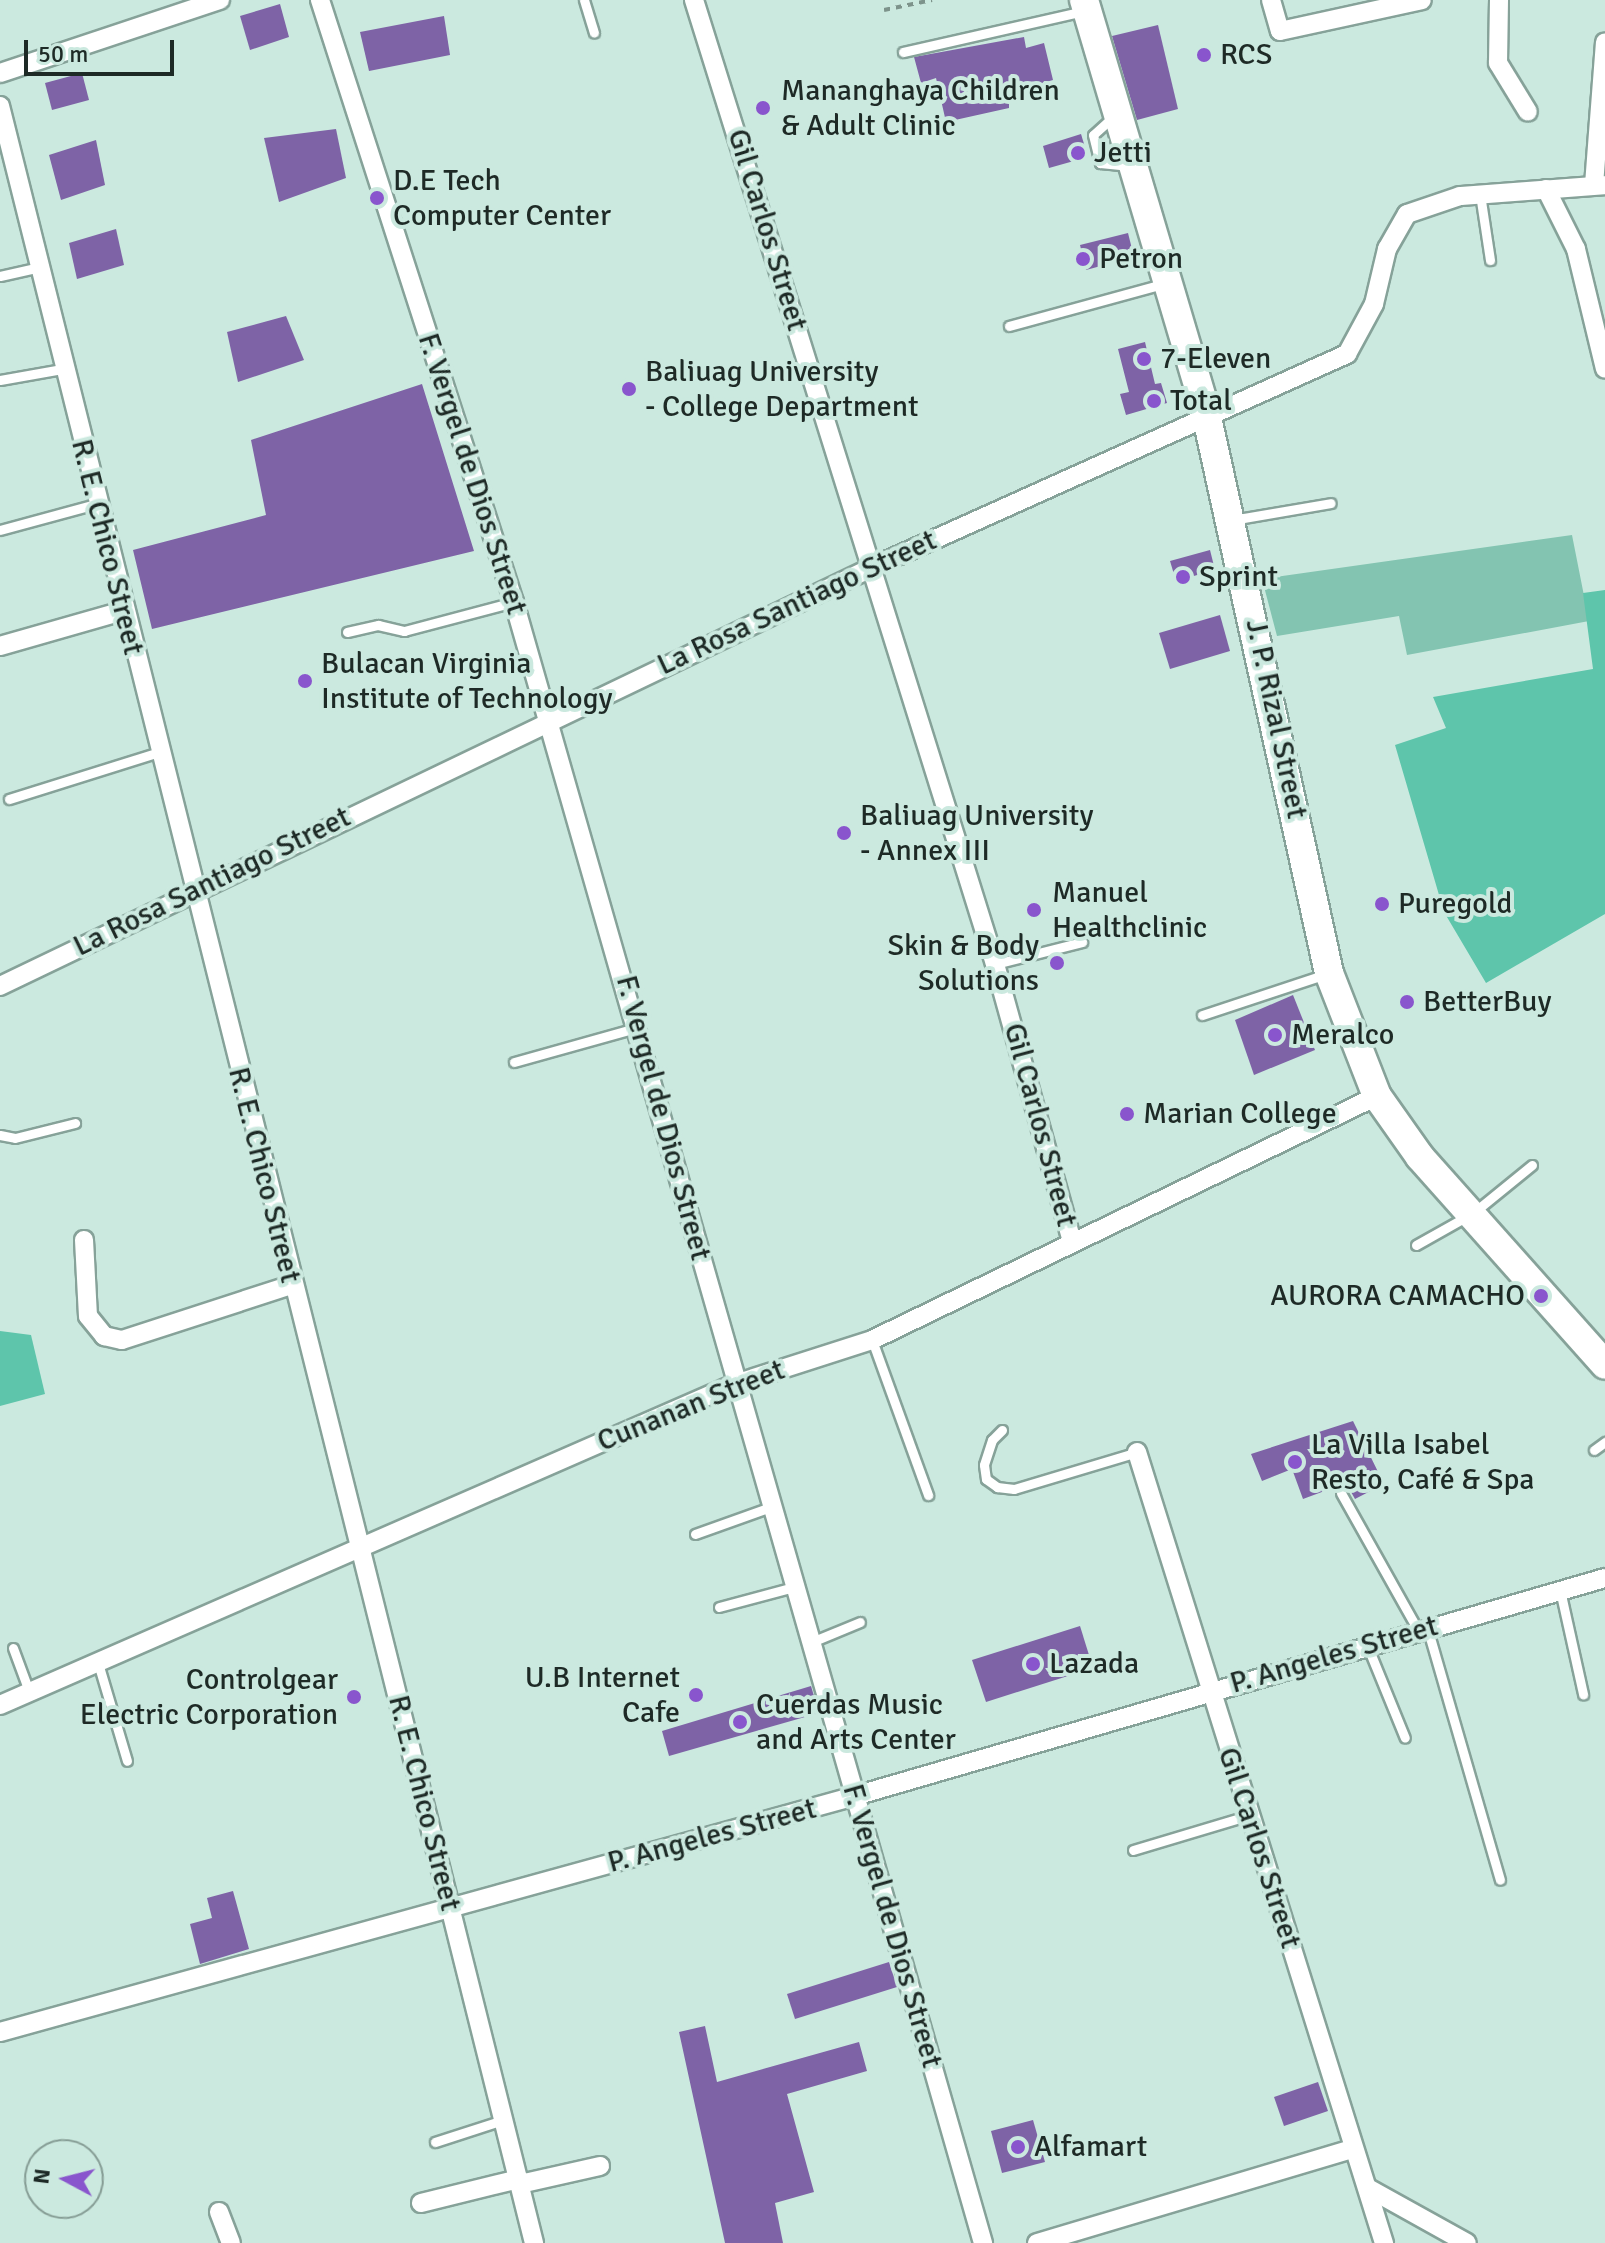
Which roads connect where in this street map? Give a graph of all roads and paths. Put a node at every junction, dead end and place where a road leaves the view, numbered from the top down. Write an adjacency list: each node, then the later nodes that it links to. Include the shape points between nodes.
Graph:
1 (220, 0): 14 (street)
2 (320, 0): 34 (street, F. Vergel de Dios Street)
3 (584, 0): 11 (lane)
4 (694, 0): 33 (street, Gil Carlos Street)
5 (932, 0): 10 (path)
6 (1271, 0): 7 (street, via 1280,31)
7 (1422, 0)
8 (1499, 0): 16 (street, via 1498,63)
9 (1086, 5): 13 (lane); 23 (main road, J. P. Rizal Street)
10 (884, 10)
11 (594, 33)
12 (1605, 42): 17 (street)
13 (903, 52)
14 (0, 73)
15 (0, 106): 21 (street, R. E. Chico Street)
16 (1528, 112)
17 (1599, 185): 18 (street)
18 (1546, 189): 19 (street); 26 (street, via 1576,249)
19 (1480, 194): 20 (lane); 28 (street, La Rosa Santiago Street, via 1407,214 1387,249 1374,304 1347,354)
20 (1490, 260)
21 (40, 267): 22 (lane); 25 (street, R. E. Chico Street)
22 (0, 276)
23 (1167, 283): 24 (lane); 28 (main road, J. P. Rizal Street)
24 (1009, 326)
25 (62, 369): 27 (lane); 30 (street, R. E. Chico Street)
26 (1605, 369)
27 (0, 380)
28 (1206, 413): 31 (main road, J. P. Rizal Street); 33 (street, La Rosa Santiago Street)
29 (1331, 503): 31 (lane)
30 (96, 504): 32 (lane); 35 (street, R. E. Chico Street)
31 (1232, 520): 44 (main road, J. P. Rizal Street)
32 (0, 530)
33 (873, 567): 38 (street, La Rosa Santiago Street); 43 (street, Gil Carlos Street)
34 (514, 602): 36 (lane, via 404,631 378,625); 38 (street, F. Vergel de Dios Street)
35 (123, 611): 37 (street); 39 (street, R. E. Chico Street)
36 (347, 632)
37 (0, 646)
38 (549, 720): 41 (street, La Rosa Santiago Street); 47 (street, F. Vergel de Dios Street)
39 (159, 752): 40 (lane); 41 (street, R. E. Chico Street)
40 (9, 799)
41 (193, 889): 45 (street, La Rosa Santiago Street); 57 (street, R. E. Chico Street)
42 (1082, 942): 43 (lane)
43 (995, 964): 55 (street, Gil Carlos Street)
44 (1329, 973): 46 (lane); 49 (main road, J. P. Rizal Street)
45 (0, 986)
46 (1202, 1015)
47 (639, 1027): 48 (lane); 60 (street, F. Vergel de Dios Street)
48 (514, 1062)
49 (1377, 1096): 53 (main road, J. P. Rizal Street, via 1420,1157); 55 (street, Cunanan Street)
50 (75, 1123): 51 (lane, via 15,1138)
51 (0, 1135)
52 (1532, 1165): 53 (lane)
53 (1473, 1213): 56 (lane); 59 (main road, J. P. Rizal Street)
54 (84, 1240): 57 (street, via 88,1316 104,1336 122,1340)
55 (1072, 1241): 58 (street, Cunanan Street)
56 (1416, 1245)
57 (291, 1285): 69 (street, R. E. Chico Street)
58 (872, 1340): 60 (street, Cunanan Street); 66 (lane)
59 (1605, 1365)
60 (735, 1384): 67 (street, F. Vergel de Dios Street); 69 (street, Cunanan Street)
61 (1002, 1430): 64 (lane, via 992,1440 984,1465 986,1479 997,1487 1014,1489)
62 (1605, 1442): 63 (lane)
63 (1594, 1450)
64 (1137, 1452): 80 (street, Gil Carlos Street)
65 (1341, 1493): 75 (lane)
66 (928, 1495)
67 (771, 1507): 68 (lane); 71 (street, F. Vergel de Dios Street)
68 (695, 1534)
69 (357, 1545): 79 (street, Cunanan Street); 90 (street, R. E. Chico Street)
70 (1605, 1578): 72 (street, P. Angeles Street)
71 (794, 1587): 73 (lane); 76 (street, F. Vergel de Dios Street)
72 (1560, 1590): 75 (street, P. Angeles Street); 82 (lane)
73 (719, 1607)
74 (860, 1622): 76 (lane)
75 (1423, 1629): 77 (street, P. Angeles Street); 89 (lane)
76 (809, 1643): 86 (street, F. Vergel de Dios Street)
77 (1367, 1645): 80 (street, P. Angeles Street); 84 (lane)
78 (13, 1648): 81 (lane)
79 (98, 1663): 81 (street, Cunanan Street); 85 (lane)
80 (1209, 1692): 86 (street, P. Angeles Street); 87 (street, Gil Carlos Street)
81 (30, 1694): 83 (street, Cunanan Street)
82 (1583, 1694)
83 (0, 1705)
84 (1405, 1738)
85 (127, 1761)
86 (855, 1796): 90 (street, P. Angeles Street); 102 (street, F. Vergel de Dios Street)
87 (1250, 1815): 88 (lane); 94 (street, Gil Carlos Street)
88 (1133, 1850)
89 (1500, 1880)
90 (451, 1908): 91 (street, P. Angeles Street); 92 (street, R. E. Chico Street)
91 (0, 2032)
92 (503, 2120): 93 (lane); 96 (street, R. E. Chico Street)
93 (435, 2142)
94 (1353, 2149): 97 (street, Gil Carlos Street); 103 (street)
95 (600, 2166): 96 (street)
96 (520, 2182): 98 (street); 101 (street, R. E. Chico Street)
97 (1368, 2188): 104 (street, Gil Carlos Street); 105 (street)
98 (421, 2203)
99 (219, 2212): 100 (street)
100 (231, 2243)
101 (534, 2243)
102 (983, 2243)
103 (1037, 2243)
104 (1384, 2243)
105 (1467, 2243)

